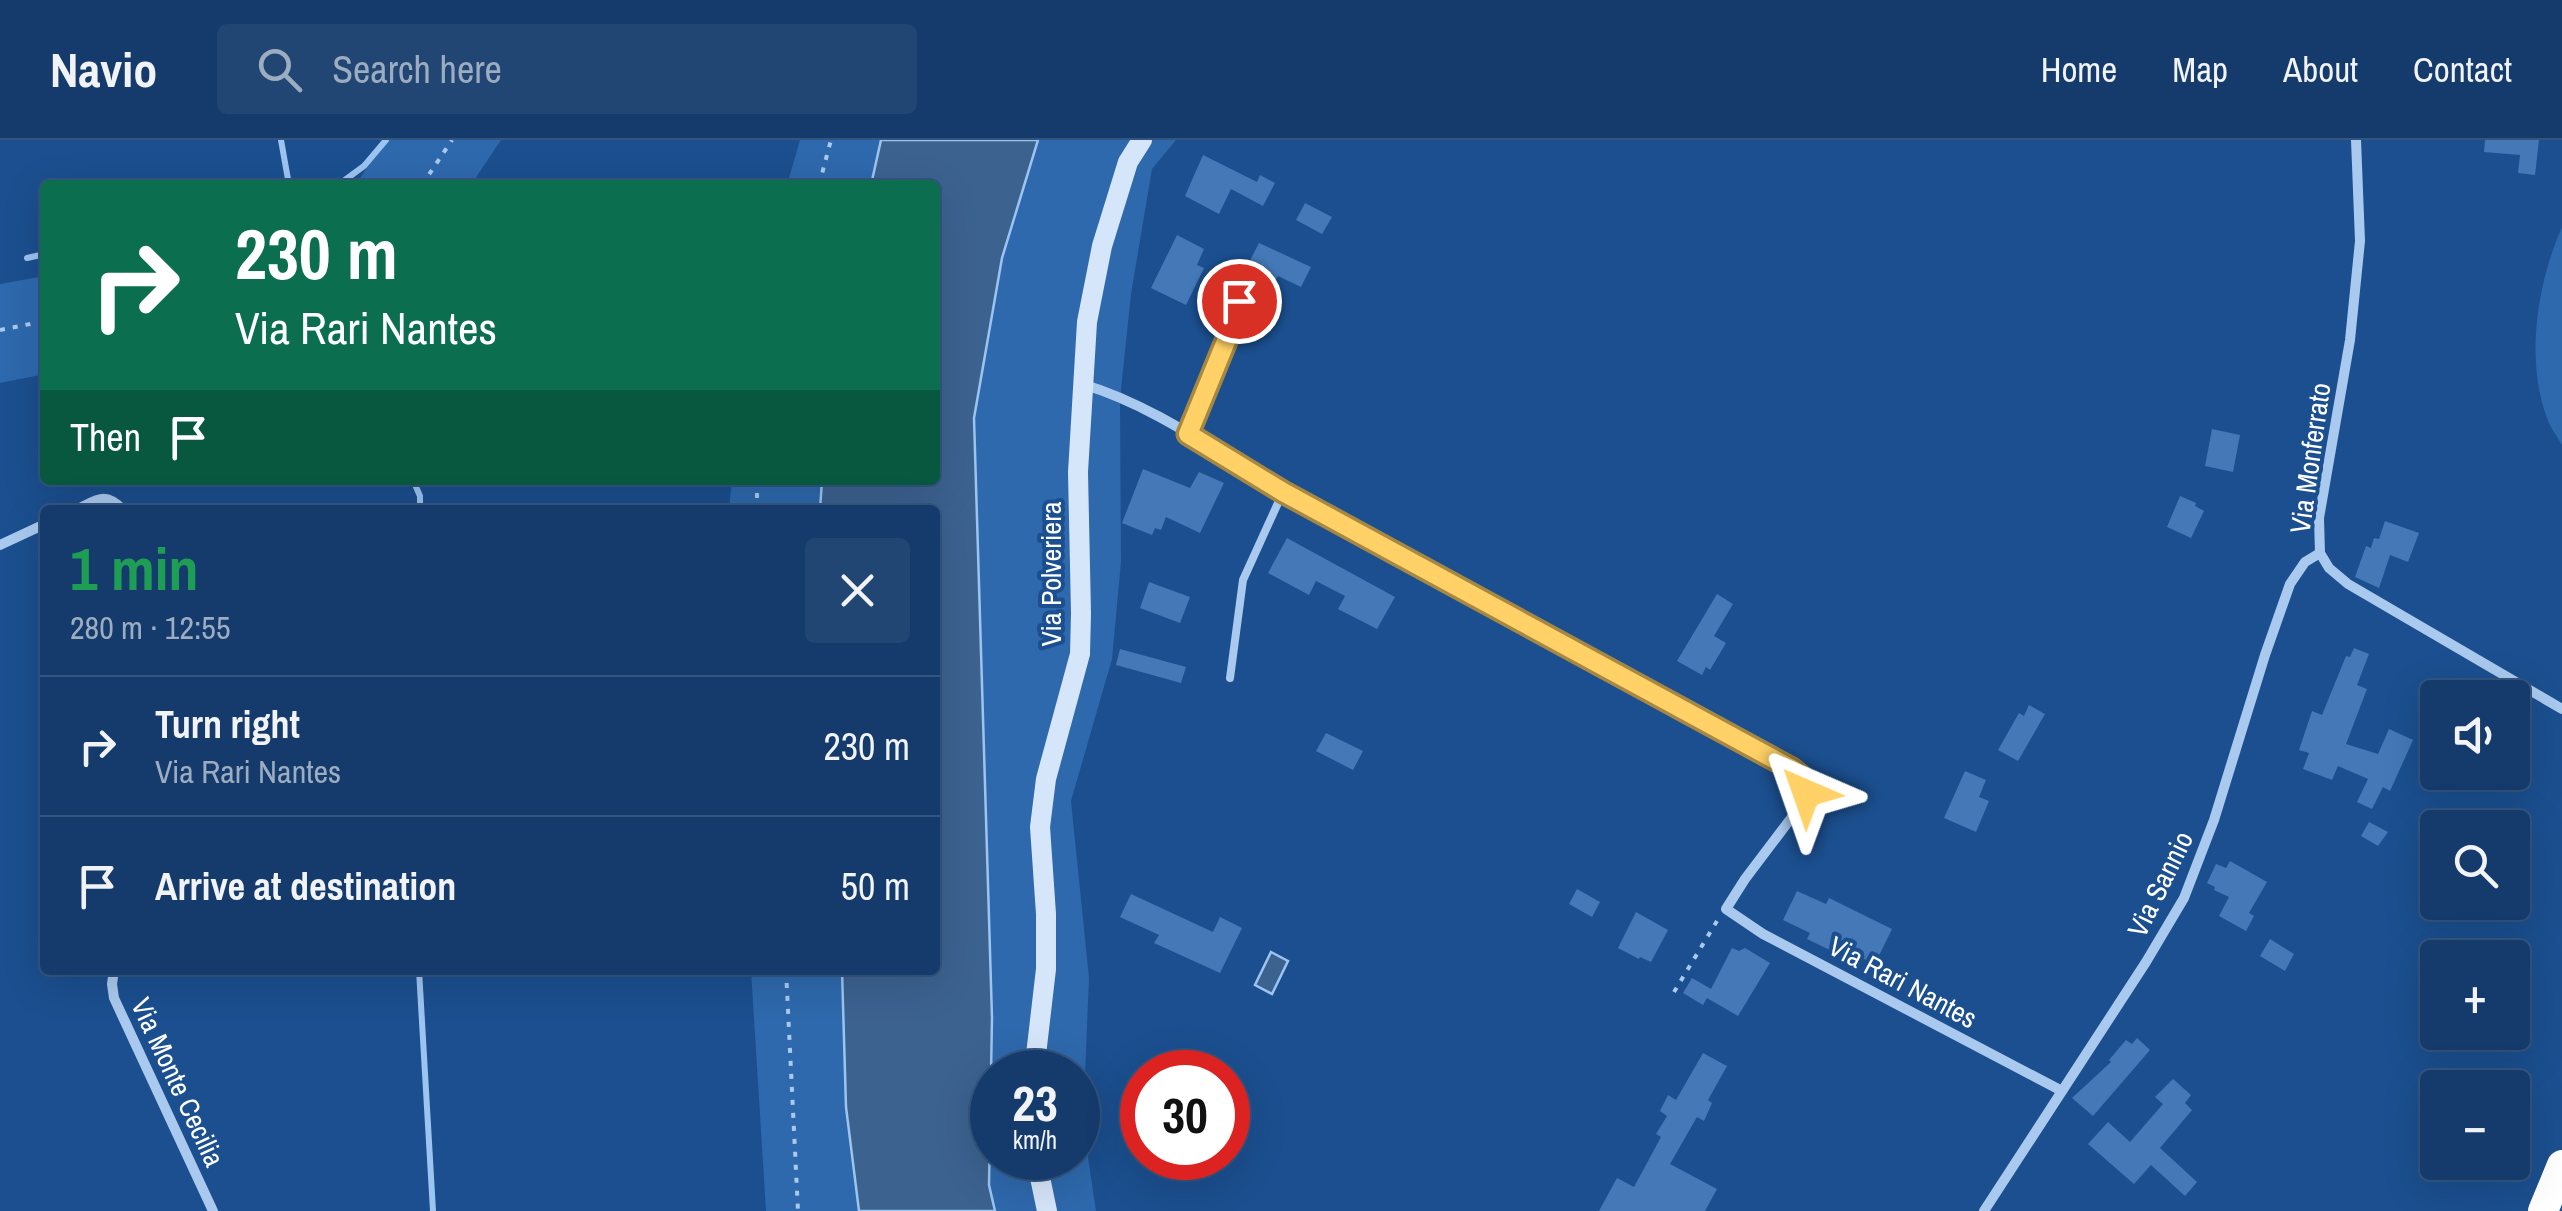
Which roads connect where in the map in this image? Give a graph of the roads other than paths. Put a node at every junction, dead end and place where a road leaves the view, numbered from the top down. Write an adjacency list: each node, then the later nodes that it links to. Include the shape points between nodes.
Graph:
1 (1142, 140): 4 (street, Via Polveriera, via 1128,162 1102,246)
2 (2356, 140): 11 (street, Via Monferrato, via 2360,242 2319,518)
3 (1239, 301): 5 (street)
4 (1082, 384): 5 (street); 15 (street, Via Polveriera, via 1080,654 1040,827 1046,969)
5 (1188, 434): 6 (street)
6 (1283, 492): 12 (lane, via 1244,580); 16 (street, Via Rari Nantes, via 1792,769 1804,779 1806,793 1726,909)
7 (86, 505): 8 (street, via 101,498)
8 (118, 505)
9 (40, 526): 10 (street)
10 (0, 545)
11 (2320, 553): 13 (street, Via Monferrato, via 2348,584); 16 (street, Via Sannio, via 2304,562 2290,584 2184,898)
12 (1230, 678)
13 (2562, 710)
14 (113, 975): 19 (street, Via Monte Cecilia, via 114,998)
15 (1037, 1050)
16 (2062, 1091): 21 (street, Via Sannio)
17 (2562, 1166): 22 (highway)
18 (1040, 1180): 20 (street)
19 (213, 1211)
20 (1046, 1211)
21 (1984, 1211)
22 (2543, 1211)

